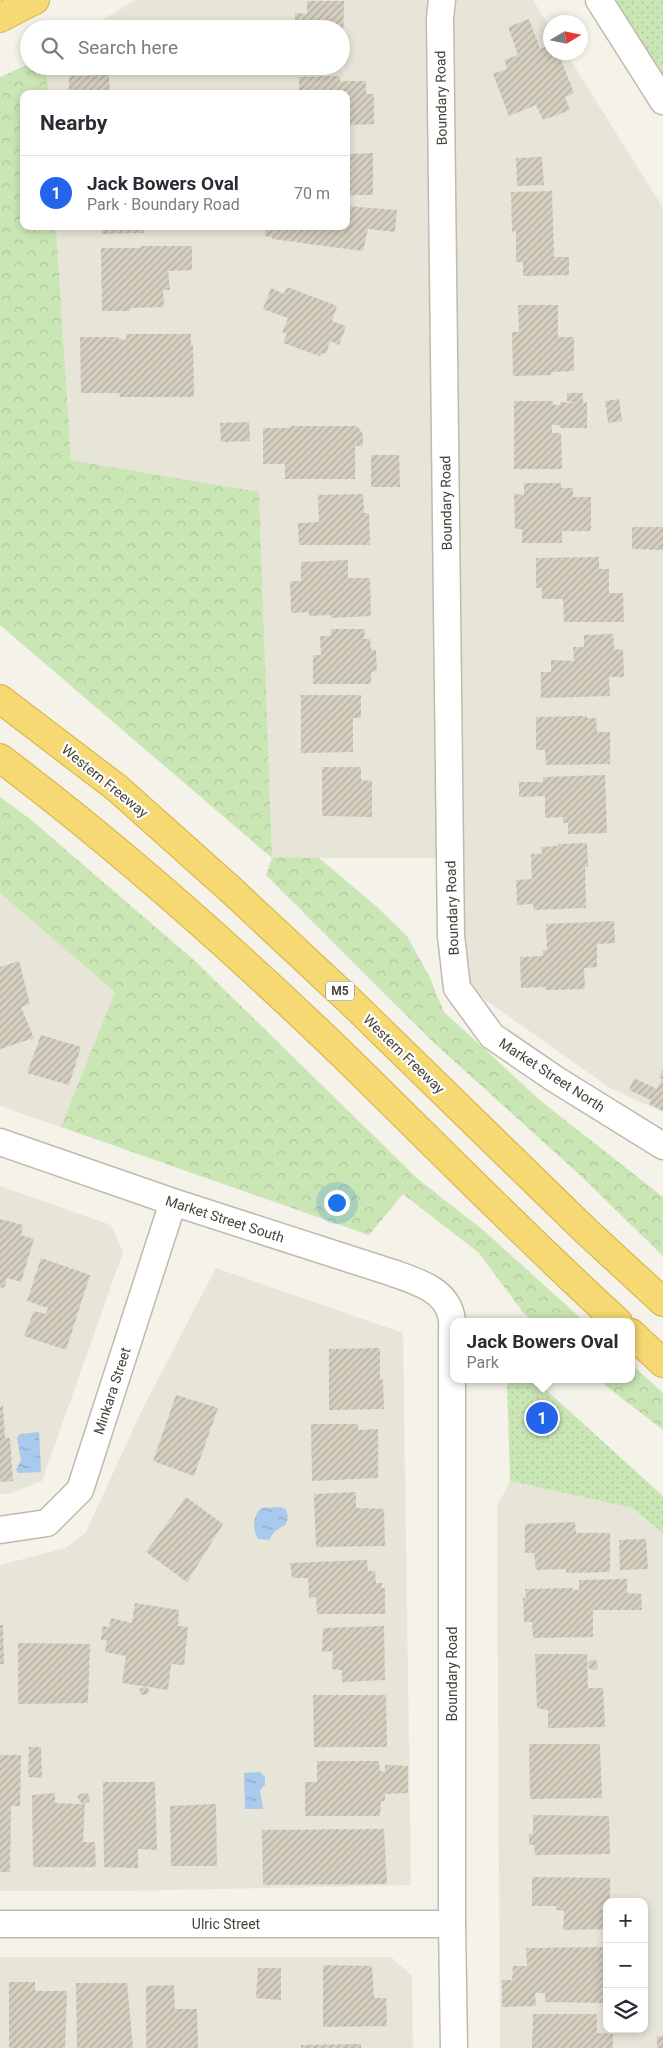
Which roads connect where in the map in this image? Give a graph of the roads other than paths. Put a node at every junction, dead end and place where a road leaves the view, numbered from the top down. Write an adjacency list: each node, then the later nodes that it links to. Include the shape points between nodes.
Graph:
1 (35, 0): 4 (highway)
2 (600, 0): 5 (street)
3 (441, 9): 8 (street, Boundary Road, via 452,936)
4 (0, 18)
5 (663, 101)
6 (0, 699): 13 (highway, Western Freeway / M5, via 117,788 230,889)
7 (0, 758): 15 (highway, via 71,811 227,947)
8 (457, 988): 10 (street, Market Street North, via 492,1036)
9 (0, 1142): 11 (street, Market Street South)
10 (663, 1146)
11 (172, 1202): 12 (street, Market Street South, via 393,1273 427,1286); 19 (street, Minkara Street, via 80,1490 47,1523)
12 (446, 1301): 14 (street, Boundary Road)
13 (663, 1302)
14 (452, 1318)
15 (614, 1318)
16 (635, 1337): 17 (highway)
17 (663, 1363)
18 (452, 1383): 21 (street, Boundary Road)
19 (0, 1530)
20 (0, 1924): 21 (street, Ulric Street)
21 (452, 1924): 22 (street, Boundary Road)
22 (454, 2048)

